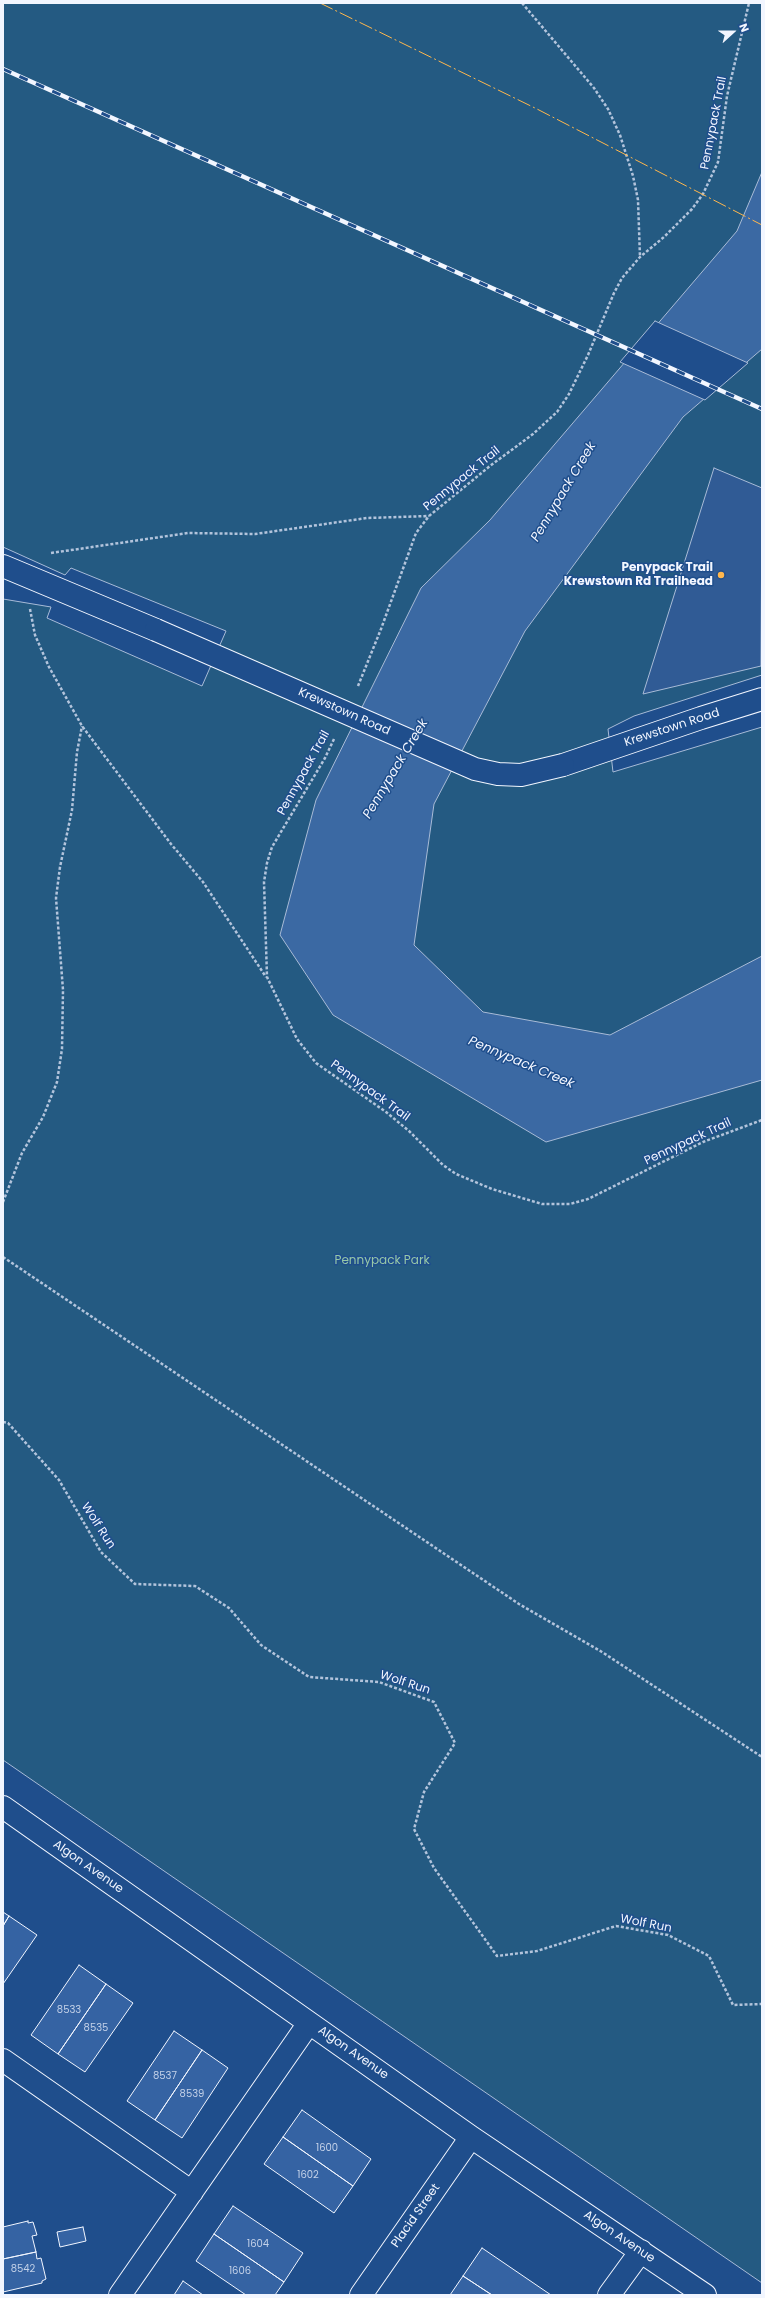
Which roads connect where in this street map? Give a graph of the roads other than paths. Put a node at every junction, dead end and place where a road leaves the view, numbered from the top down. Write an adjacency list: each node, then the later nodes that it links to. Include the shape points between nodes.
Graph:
1 (3, 566): 2 (street, Krewstown Road, bridge, via 475,769 498,774 521,775 563,765)
2 (762, 699)
3 (3, 1807): 4 (street, Algon Avenue)
4 (309, 2023): 6 (street, Algon Avenue); 7 (street)
5 (3, 2060): 7 (street)
6 (471, 2137): 8 (street, Algon Avenue); 10 (street, Placid Street)
7 (192, 2192): 9 (street)
8 (640, 2251): 11 (street); 12 (street, Algon Avenue)
9 (120, 2295)
10 (361, 2295)
11 (609, 2295)
12 (705, 2295)

